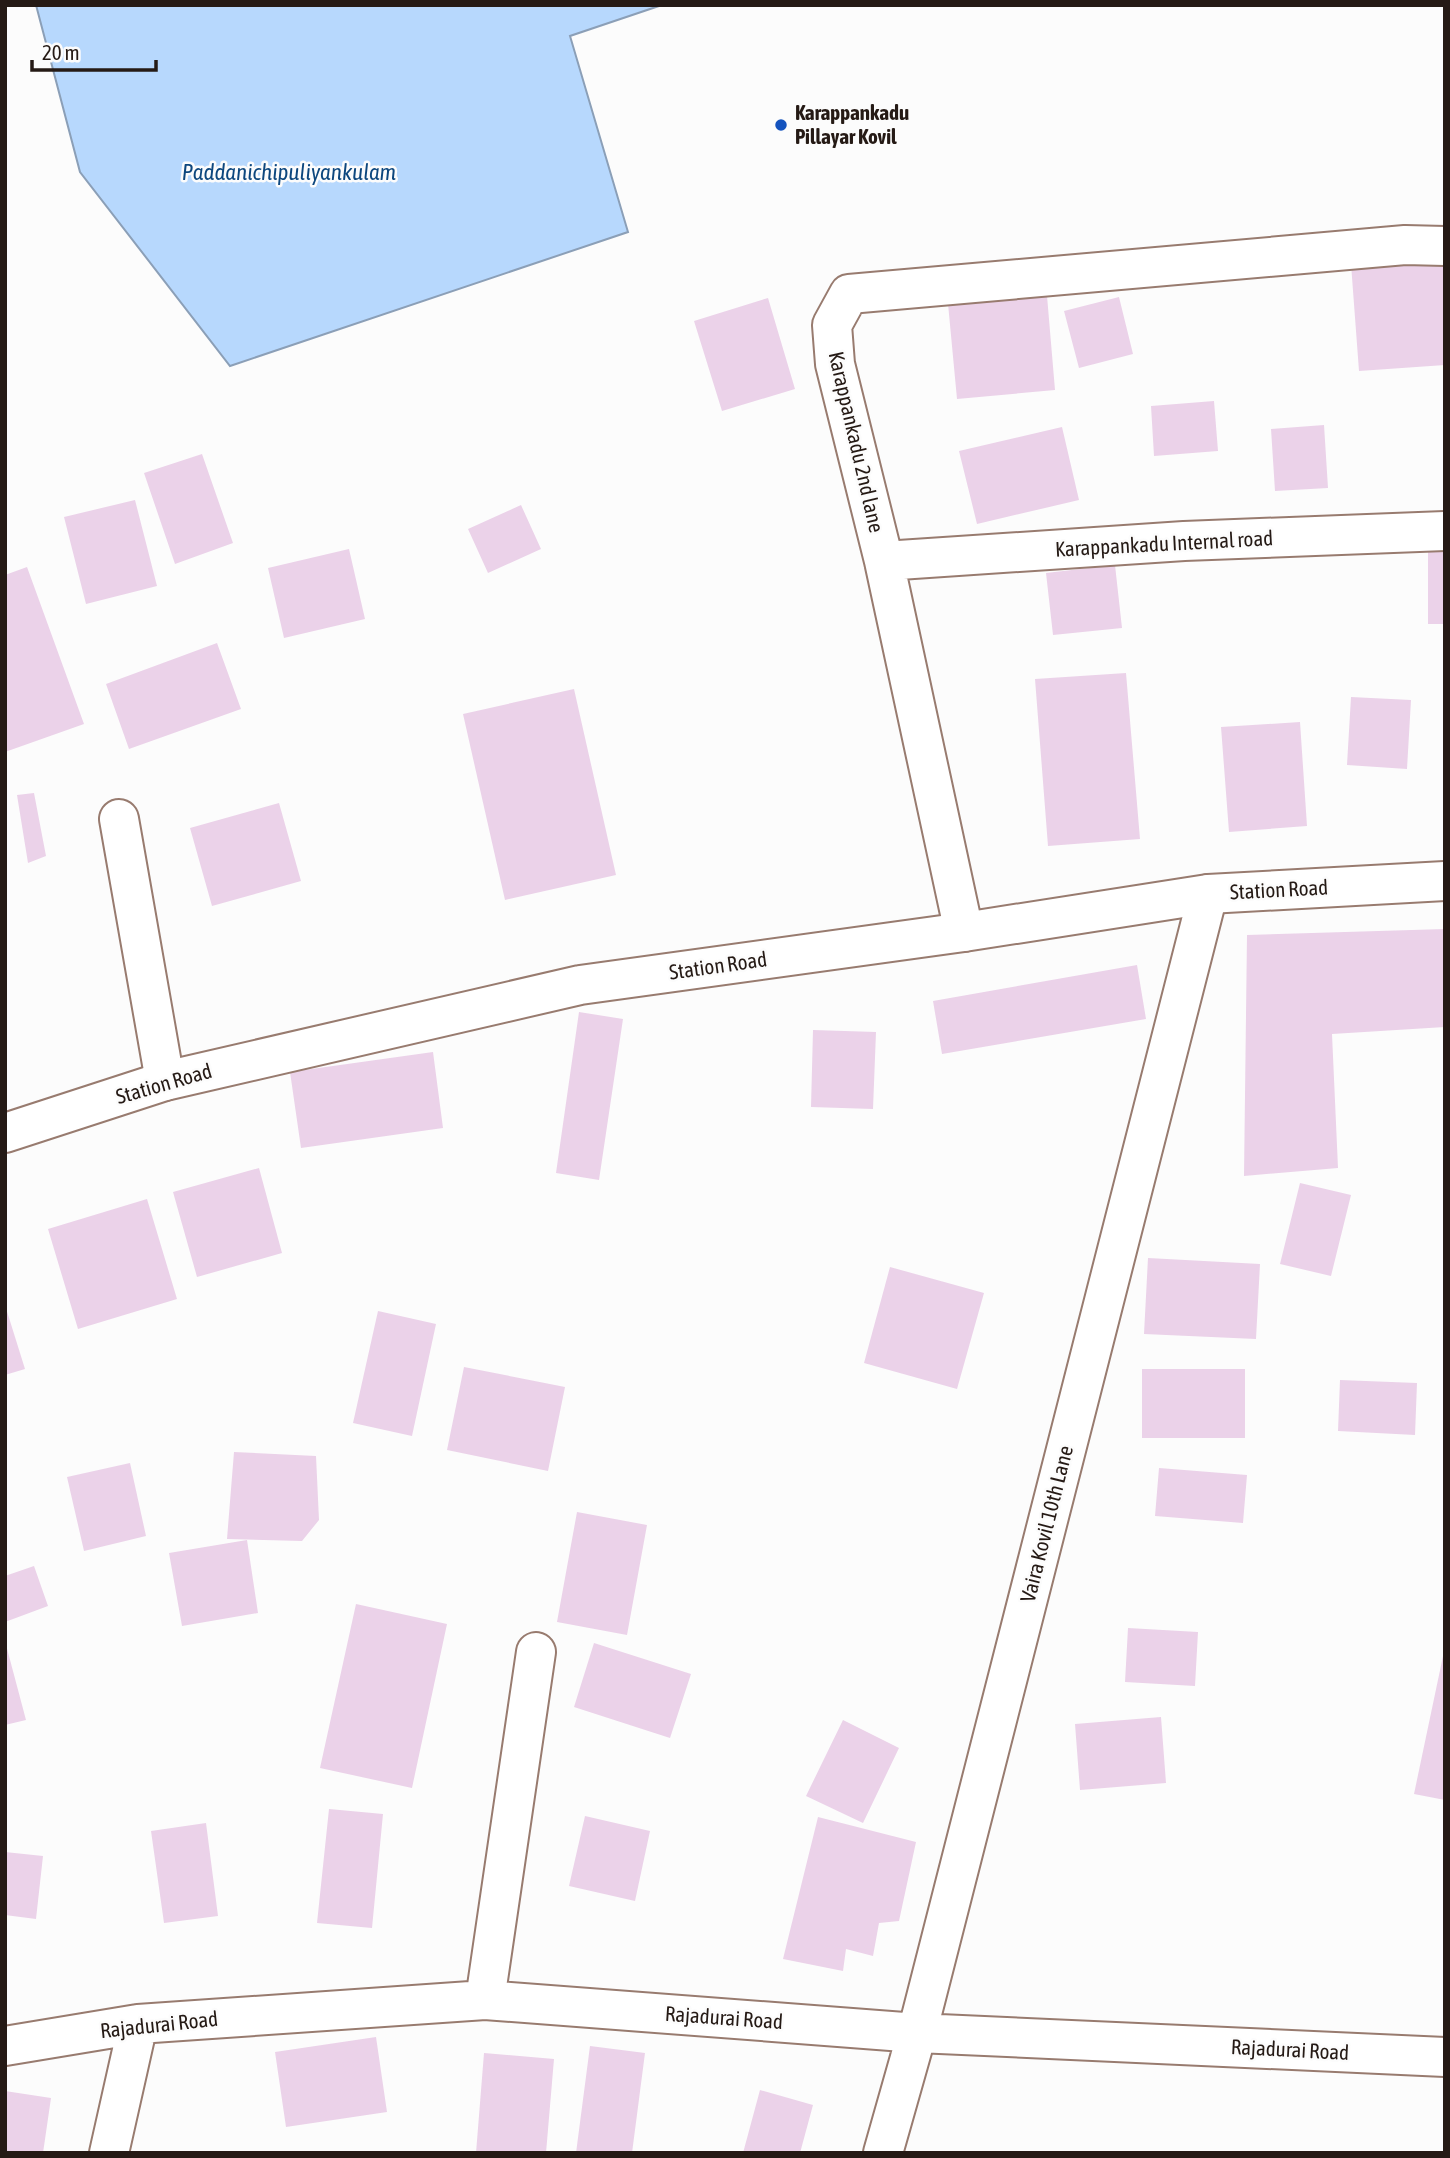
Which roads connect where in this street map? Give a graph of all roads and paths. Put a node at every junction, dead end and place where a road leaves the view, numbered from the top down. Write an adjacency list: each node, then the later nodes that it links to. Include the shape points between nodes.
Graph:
1 (1445, 246): 3 (street, Karappankadu 2nd lane, via 849,293 832,325 835,364)
2 (1445, 531): 3 (street, Karappankadu Internal road, via 1184,541)
3 (884, 561): 7 (street, Karappankadu 2nd lane)
4 (119, 820): 8 (street)
5 (1445, 881): 6 (street, Station Road)
6 (1208, 894): 7 (street, Station Road); 13 (street, Vaira Kovil 10th Lane)
7 (964, 932): 8 (street, Station Road, via 580,985)
8 (165, 1081): 9 (street, Station Road)
9 (5, 1133)
10 (536, 1652): 11 (street)
11 (485, 2000): 12 (street, Rajadurai Road); 13 (street, Rajadurai Road)
12 (138, 2024): 14 (street, Rajadurai Road); 16 (street)
13 (917, 2033): 15 (street, Rajadurai Road); 17 (street, Vaira Kovil 10th Lane)
14 (5, 2046)
15 (1445, 2057)
16 (109, 2153)
17 (883, 2153)

